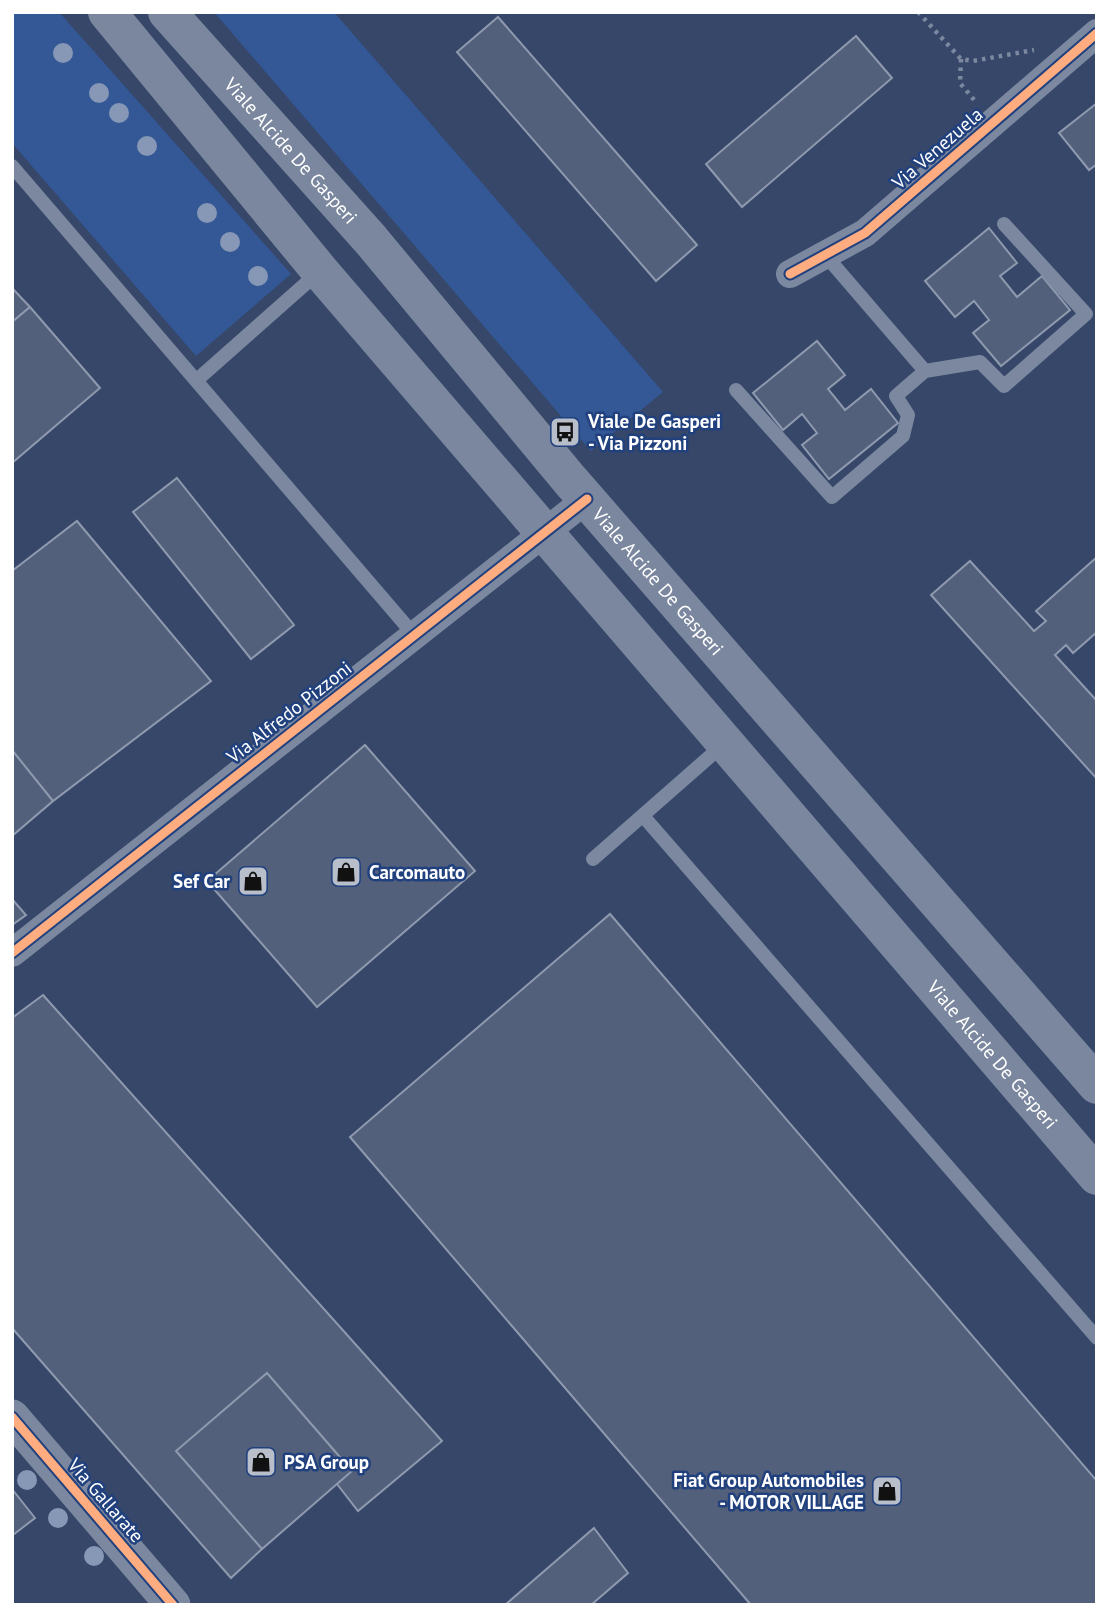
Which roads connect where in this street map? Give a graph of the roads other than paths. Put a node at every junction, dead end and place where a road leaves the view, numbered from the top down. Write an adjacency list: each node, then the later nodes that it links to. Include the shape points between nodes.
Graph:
1 (107, 12): 7 (main road, Viale Alcide De Gasperi)
2 (167, 12): 12 (main road, Viale Alcide De Gasperi, via 372,240)
3 (1097, 33): 6 (street, Via Venezuela, via 865,233)
4 (12, 166): 10 (lane)
5 (1004, 224): 9 (lane, via 1086,314 1004,386 980,362)
6 (826, 256): 8 (street, Via Venezuela); 9 (lane)
7 (320, 271): 10 (lane); 13 (main road, Viale Alcide De Gasperi)
8 (790, 274)
9 (925, 371): 11 (lane, via 895,396 908,415 903,436 832,497)
10 (198, 379): 14 (lane)
11 (736, 390)
12 (587, 499): 13 (street, Via Alfredo Pizzoni); 19 (main road, Viale Alcide De Gasperi)
13 (544, 533): 14 (street, Via Alfredo Pizzoni); 15 (main road, Viale Alcide De Gasperi)
14 (415, 636): 18 (street, Via Alfredo Pizzoni)
15 (725, 743): 16 (lane); 20 (main road, Viale Alcide De Gasperi)
16 (644, 817): 17 (lane); 21 (lane)
17 (593, 859)
18 (12, 953)
19 (1097, 1085)
20 (1097, 1176)
21 (1097, 1338)
22 (12, 1417): 23 (street, Via Gallarate)
23 (173, 1605)

